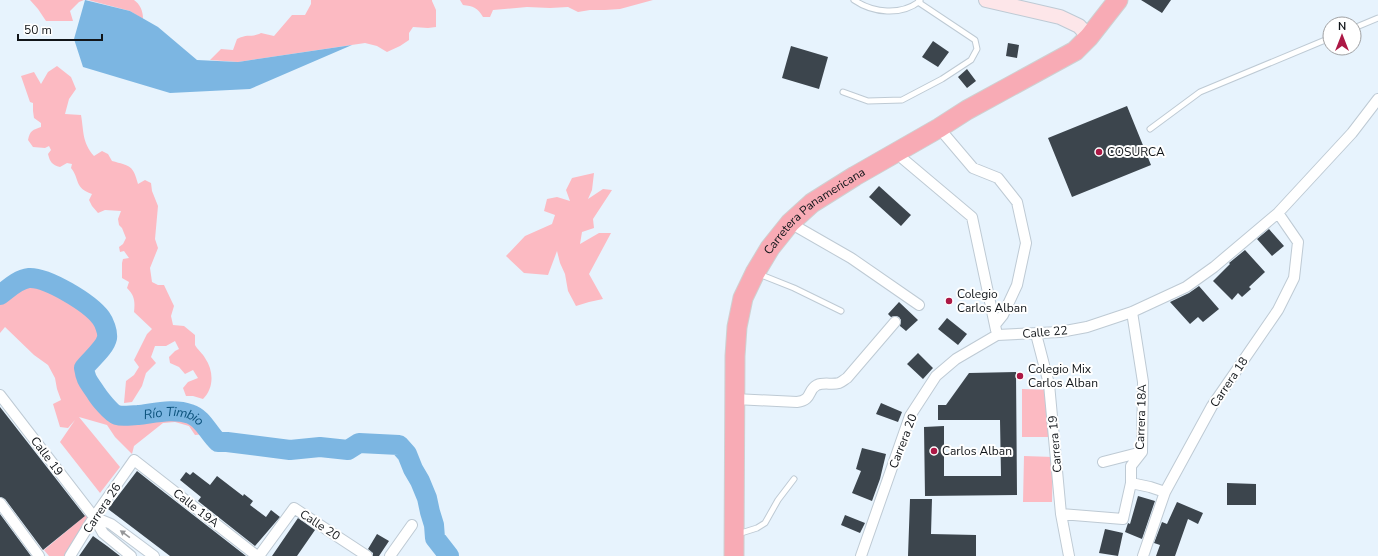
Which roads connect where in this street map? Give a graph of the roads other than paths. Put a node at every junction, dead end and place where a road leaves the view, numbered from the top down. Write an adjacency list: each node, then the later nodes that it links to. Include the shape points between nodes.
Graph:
1 (854, 0): 4 (lane, via 882,11 896,12)
2 (986, 0): 7 (main road, via 1060,17 1079,26)
3 (1118, 0): 7 (highway, Carretera Panamericana)
4 (920, 1): 9 (lane, via 975,40 977,49 971,60 902,100 868,101)
5 (1378, 18): 6 (lane)
6 (1362, 25)
7 (1089, 37): 11 (highway, Carretera Panamericana, via 1075,51)
8 (1322, 41): 12 (lane, via 1200,92)
9 (843, 92)
10 (1378, 99): 14 (street, Calle 22, via 1352,133)
11 (939, 128): 13 (highway, Carretera Panamericana); 21 (street, via 973,168 998,178 1017,202 1026,243 1017,285 1003,315)
12 (1150, 129)
13 (896, 153): 15 (highway, Carretera Panamericana, via 812,203); 21 (street, via 972,217)
14 (1278, 213): 19 (street, Calle 22, via 1186,287); 31 (street, Carrera 18, via 1298,242 1294,278 1278,310 1212,406)
15 (790, 223): 16 (highway, Carretera Panamericana); 17 (street, via 851,258)
16 (754, 273): 18 (lane, via 794,288); 24 (highway, Carretera Panamericana, via 744,298 737,327 734,356)
17 (919, 305)
18 (841, 311)
19 (1132, 312): 22 (street, Calle 22, via 1087,327); 26 (street, Carrera 18A, via 1143,382)
20 (895, 322): 24 (street, via 847,378 840,383 817,385 804,401)
21 (995, 325): 23 (street)
22 (1036, 334): 23 (street, Calle 22); 33 (street, Carrera 19, via 1049,384)
23 (997, 335): 45 (street, Carrera 20, via 956,359 936,376 910,416)
24 (735, 399): 36 (highway, Carretera Panamericana)
25 (1, 400): 34 (street, Calle 19)
26 (1142, 452): 28 (street); 30 (street, Carrera 18A, via 1131,466)
27 (134, 460): 34 (street, Carrera 26); 41 (street, Calle 19A)
28 (1103, 462)
29 (794, 479): 36 (lane, via 765,523)
30 (1131, 483): 31 (street, via 1150,486); 33 (street, Carrera 18A, via 1123,519)
31 (1164, 492): 47 (street, Carrera 18)
32 (0, 503): 37 (street)
33 (1061, 514): 46 (street, Carrera 19)
34 (94, 517): 38 (street, Carrera 26); 39 (street, Calle 19, via 104,533); 40 (street, Calle 19, one-way to 34, via 111,524)
35 (412, 525): 43 (street)
36 (735, 535): 44 (highway, Carretera Panamericana)
37 (39, 556)
38 (70, 556)
39 (131, 556)
40 (154, 556)
41 (258, 556): 42 (street, Calle 20, via 294,508)
42 (367, 556)
43 (390, 556)
44 (734, 556)
45 (861, 556)
46 (1069, 556)
47 (1143, 556)

